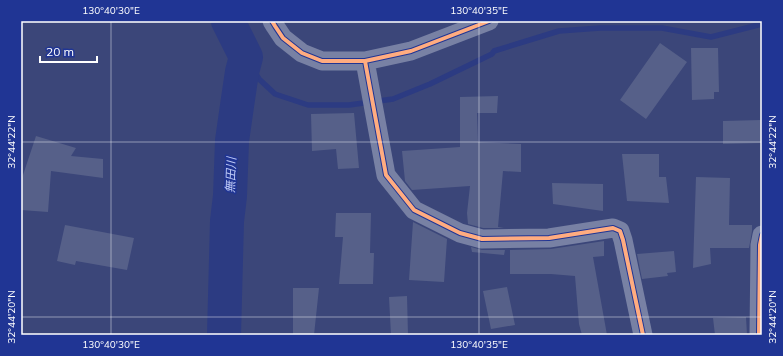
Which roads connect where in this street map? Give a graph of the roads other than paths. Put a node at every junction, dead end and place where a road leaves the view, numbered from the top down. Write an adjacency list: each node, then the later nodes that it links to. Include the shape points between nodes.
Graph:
1 (272, 21): 3 (street, via 283,38 302,53 322,61)
2 (489, 21): 3 (street, via 411,51)
3 (365, 61): 5 (street, via 386,175 414,210 460,233 482,239 548,238 613,228 620,231)
4 (762, 235): 6 (street)
5 (643, 335)
6 (759, 335)

